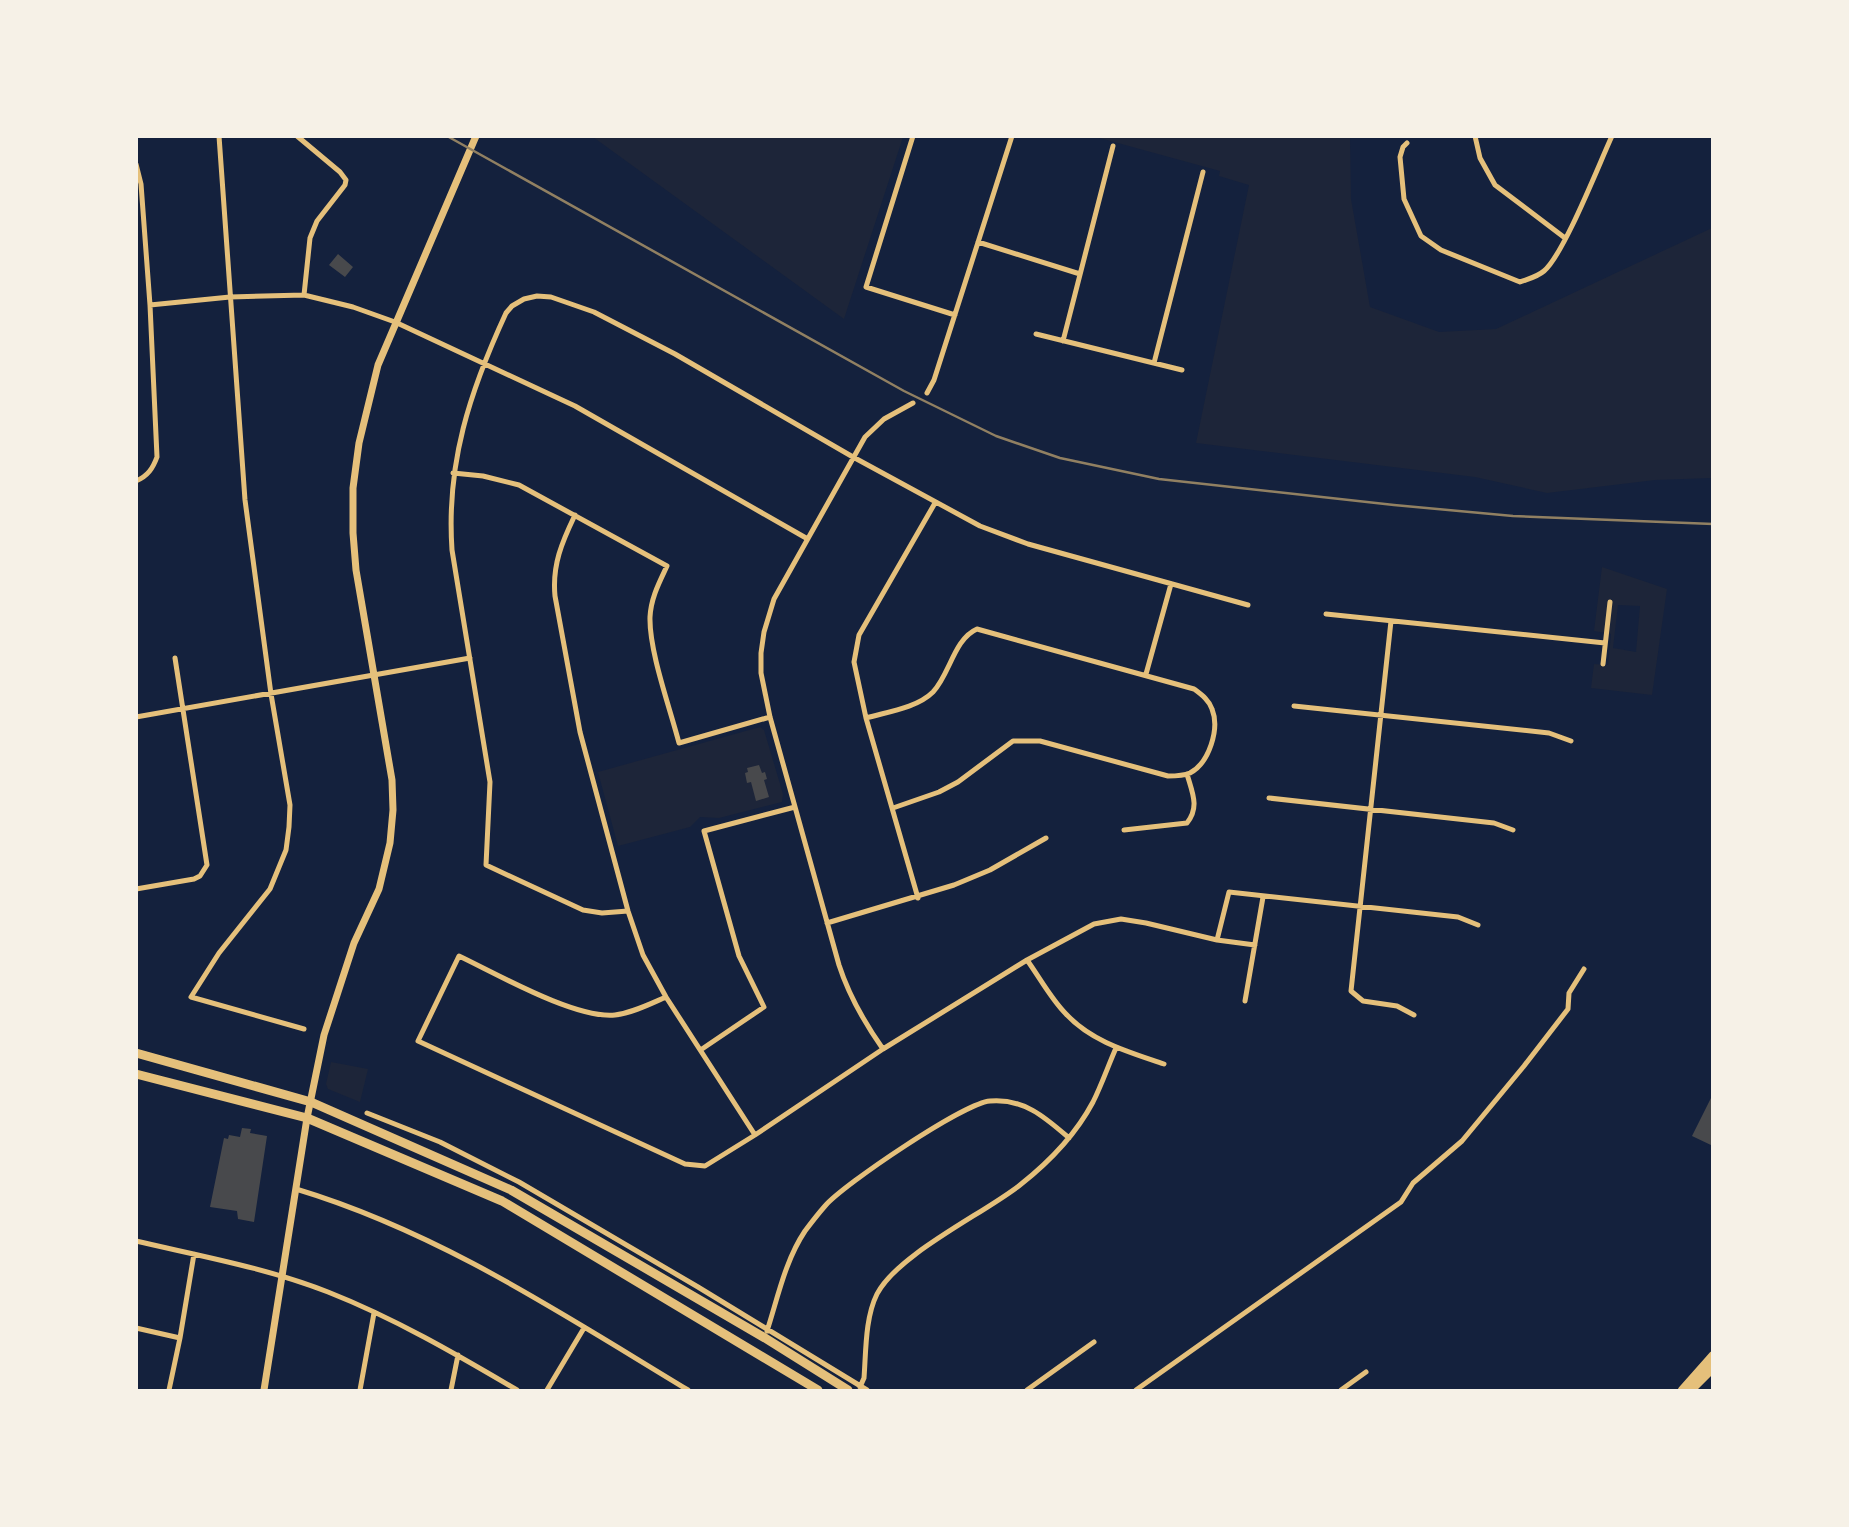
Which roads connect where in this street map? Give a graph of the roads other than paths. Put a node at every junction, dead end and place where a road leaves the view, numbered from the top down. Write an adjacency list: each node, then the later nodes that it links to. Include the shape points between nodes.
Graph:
1 (219, 136): 16 (street)
2 (297, 136): 15 (street, via 346,180 310,238)
3 (476, 136): 19 (street)
4 (914, 136): 18 (street, via 866,287)
5 (1012, 136): 13 (street)
6 (1475, 136): 12 (street, via 1480,159 1495,185)
7 (1612, 136): 12 (street)
8 (1407, 143): 12 (street, via 1400,157 1404,199 1421,236 1441,250 1520,282 1547,269)
9 (1113, 146): 14 (street)
10 (136, 163): 17 (street)
11 (1203, 172): 22 (street)
12 (1565, 238)
13 (978, 242): 14 (street); 18 (street)
14 (1080, 274): 21 (street)
15 (304, 295): 16 (street); 19 (street)
16 (230, 297): 17 (street); 44 (street, via 245,500)
17 (150, 305): 29 (street, via 158,457 152,469)
18 (955, 315): 25 (street)
19 (395, 322): 23 (street); 43 (street, via 367,402 353,488 356,570)
20 (1037, 334): 21 (street)
21 (1063, 341): 22 (street)
22 (1154, 363): 24 (street)
23 (484, 365): 27 (street, via 512,306 524,299 551,297 594,312 675,354); 28 (street, via 464,420); 32 (street, via 575,406)
24 (1182, 370)
25 (927, 393)
26 (913, 403): 27 (street, via 875,427)
27 (853, 457): 30 (street); 32 (street)
28 (453, 473): 31 (street, via 519,485); 40 (street, via 452,550)
29 (136, 481)
30 (935, 503): 33 (street, via 1028,544); 50 (street, via 859,635 855,672)
31 (575, 515): 49 (street, via 667,566 654,591 651,640 680,743); 65 (street, via 557,555 555,596 580,732)
32 (806, 538): 49 (street, via 774,599 764,632 761,673)
33 (1171, 584): 35 (street); 42 (street)
34 (1610, 603): 38 (street)
35 (1248, 605)
36 (1325, 614): 37 (street)
37 (1391, 621): 38 (street); 47 (street)
38 (1605, 643): 41 (street)
39 (175, 658): 46 (street)
40 (470, 658): 43 (street); 65 (street, via 490,782 486,865 583,910)
41 (1603, 664)
42 (1146, 674): 50 (street, via 977,629 965,638 932,692 913,704); 52 (street, via 1194,689 1212,707 1215,727 1208,752 1199,767)
43 (374, 675): 44 (street); 82 (street, via 392,780 390,843 379,889 324,1035)
44 (271, 694): 46 (street); 75 (street, via 290,805 286,850 270,889 219,953 191,998)
45 (1294, 706): 47 (street)
46 (183, 709): 48 (street); 61 (street, via 207,865 194,879)
47 (1380, 715): 51 (street, via 1549,733); 56 (street)
48 (136, 717)
49 (770, 717): 54 (street)
50 (866, 718): 55 (street)
51 (1571, 741)
52 (1187, 774): 55 (street, via 1168,776 1040,741 1013,741 958,782); 57 (street, via 1196,806 1187,822)
53 (1269, 798): 56 (street)
54 (795, 807): 66 (street); 77 (street, via 704,831 739,956 764,1007)
55 (893, 808): 63 (street)
56 (1370, 810): 58 (street, via 1494,823); 64 (street)
57 (1124, 830)
58 (1513, 830)
59 (1046, 838): 63 (street, via 989,870)
60 (136, 880): 61 (street)
61 (137, 889)
62 (1263, 897): 64 (street); 68 (street, via 1229,892); 69 (street)
63 (918, 898): 66 (street)
64 (1360, 907): 67 (street, via 1458,917); 74 (street, via 1351,991 1363,1001 1397,1006)
65 (628, 911): 72 (street, via 643,955)
66 (827, 923): 78 (street, via 849,993)
67 (1478, 925)
68 (1217, 940): 69 (street); 70 (street, via 1121,919 1094,924)
69 (1255, 945): 73 (street)
70 (1027, 960): 76 (street, via 1066,1014); 78 (street)
71 (1584, 969): 113 (street, via 1569,993 1568,1009 1524,1066 1462,1140 1413,1183 1401,1202)
72 (666, 997): 77 (street); 85 (street, via 616,1015 588,1012 459,956 418,1041 685,1164 705,1166)
73 (1245, 1001)
74 (1415, 1015)
75 (304, 1030)
76 (1116, 1048): 80 (street); 86 (street, via 1093,1102)
77 (702, 1049): 85 (street)
78 (883, 1049): 85 (street)
79 (136, 1053): 82 (highway)
80 (1164, 1064)
81 (136, 1074): 84 (highway)
82 (311, 1102): 84 (street); 110 (highway, via 511,1190)
83 (367, 1113): 94 (street, via 440,1142 519,1182)
84 (307, 1118): 87 (street); 109 (highway, via 502,1201)
85 (755, 1135)
86 (1069, 1138): 94 (street, via 1030,1107 989,1101 967,1108 855,1180 825,1205 791,1256); 101 (street, via 1020,1184 892,1275 877,1294)
87 (296, 1189): 90 (street); 93 (street, via 437,1244)
88 (136, 1241): 89 (street)
89 (194, 1254): 90 (street); 95 (street)
90 (282, 1277): 91 (street); 103 (street)
91 (374, 1313): 97 (street); 104 (street)
92 (136, 1328): 95 (street)
93 (584, 1328): 107 (street); 108 (street)
94 (767, 1331): 101 (street)
95 (180, 1338): 102 (street)
96 (1094, 1342): 112 (street)
97 (458, 1354): 105 (street); 106 (street)
98 (1713, 1355): 115 (main road)
99 (1713, 1367): 116 (highway)
100 (1366, 1372): 114 (street)
101 (860, 1387): 111 (street)
102 (169, 1391)
103 (264, 1391)
104 (360, 1391)
105 (451, 1391)
106 (517, 1391)
107 (547, 1391)
108 (688, 1391)
109 (817, 1391)
110 (848, 1391)
111 (867, 1391)
112 (1027, 1391)
113 (1136, 1391)
114 (1341, 1391)
115 (1682, 1391)
116 (1690, 1391)

